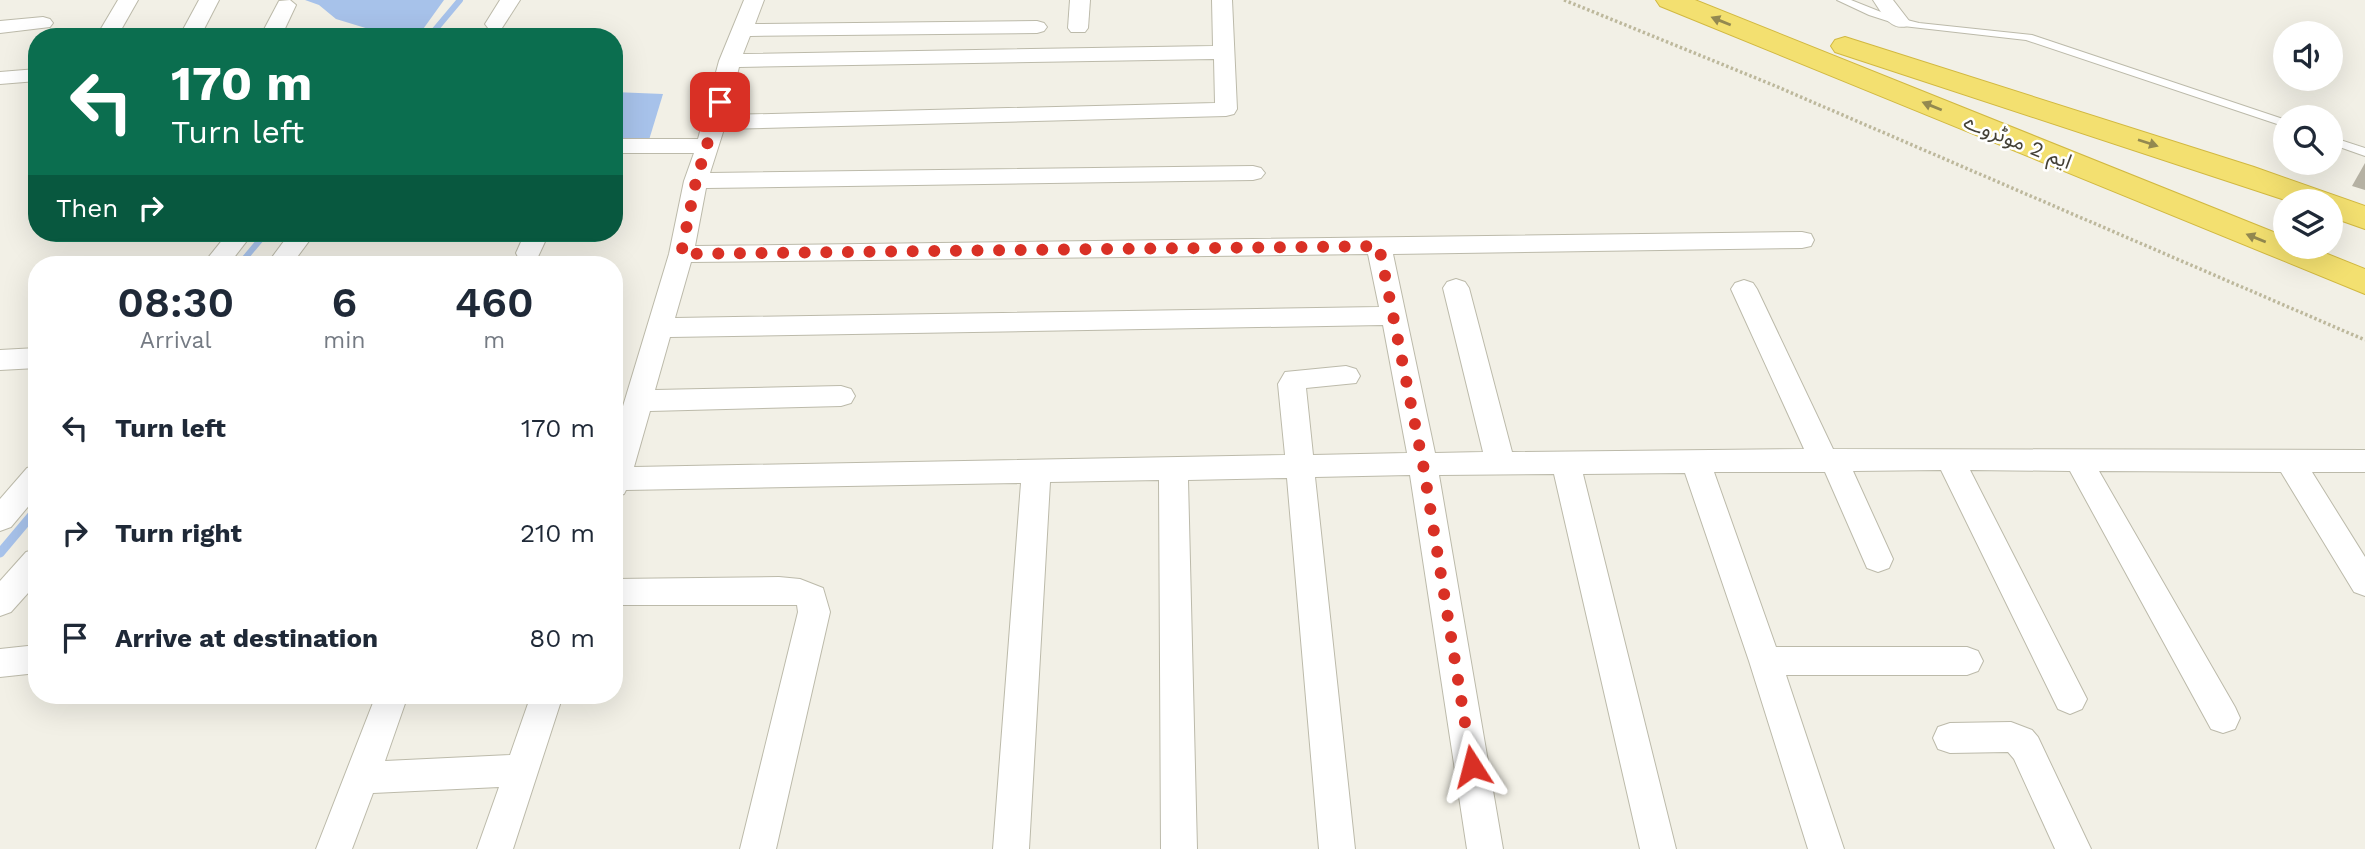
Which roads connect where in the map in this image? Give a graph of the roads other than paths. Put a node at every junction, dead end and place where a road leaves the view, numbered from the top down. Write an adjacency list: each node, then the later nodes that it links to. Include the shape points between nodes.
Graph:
1 (128, 0): 17 (street)
2 (209, 0): 18 (street)
3 (510, 0): 14 (street)
4 (754, 0): 21 (street)
5 (1080, 0): 20 (street)
6 (1222, 0): 23 (street)
7 (1670, 0): 48 (highway, ایم 2 موٹروے, one-way to 7)
8 (1726, 0): 22 (highway, ایم 2 موٹروے)
9 (1842, 0): 12 (lane)
10 (1883, 0): 12 (street)
11 (286, 5): 19 (street)
12 (1900, 22): 27 (lane, via 2028,37)
13 (43, 23): 15 (street)
14 (495, 24)
15 (0, 27)
16 (1037, 27): 21 (street)
17 (111, 28)
18 (194, 28)
19 (274, 28)
20 (1079, 28)
21 (742, 30): 24 (street)
22 (1827, 40): 35 (highway, one-way to 35); 37 (highway, ایم 2 موٹروے)
23 (1224, 52): 24 (street); 28 (street, via 1226,109)
24 (730, 61): 28 (street)
25 (28, 76): 26 (street)
26 (0, 78)
27 (2273, 120)
28 (715, 122): 31 (street)
29 (2343, 144): 32 (lane)
30 (623, 146): 31 (street)
31 (708, 146): 34 (street)
32 (2365, 152)
33 (1253, 173): 34 (street)
34 (696, 181): 45 (street)
35 (2286, 189)
36 (2343, 210): 38 (highway)
37 (2273, 217)
38 (2365, 218)
39 (1802, 240): 43 (street)
40 (233, 242): 46 (street)
41 (296, 242): 47 (street)
42 (2343, 245): 44 (highway)
43 (1379, 246): 45 (street); 51 (street)
44 (2365, 253)
45 (681, 254): 52 (street)
46 (222, 256)
47 (285, 256)
48 (2365, 282)
49 (1456, 288): 64 (street)
50 (1744, 289): 62 (street)
51 (1394, 316): 52 (street); 67 (street)
52 (658, 328): 57 (street)
53 (28, 358): 54 (street)
54 (0, 360)
55 (1346, 376): 68 (street, via 1294,379)
56 (841, 396): 57 (street)
57 (639, 401): 58 (street)
58 (623, 455)
59 (1950, 458): 60 (street); 62 (street); 83 (street)
60 (2078, 459): 61 (street); 86 (street)
61 (2289, 460): 63 (street); 76 (street)
62 (1829, 461): 66 (street); 74 (street)
63 (2365, 461)
64 (1500, 463): 65 (street); 67 (street)
65 (1566, 463): 66 (street); 97 (street)
66 (1696, 463): 81 (street)
67 (1423, 464): 68 (street); 96 (street)
68 (1299, 467): 69 (street); 95 (street)
69 (1173, 469): 70 (street); 94 (street)
70 (1036, 472): 71 (street); 93 (street)
71 (623, 482)
72 (28, 486): 73 (street)
73 (0, 519)
74 (1878, 559)
75 (28, 571): 78 (street)
76 (2365, 583)
77 (623, 592): 92 (street, via 779,590 812,597 814,612)
78 (0, 603)
79 (28, 660): 82 (street)
80 (1967, 660): 81 (street)
81 (1765, 661): 98 (street)
82 (0, 663)
83 (2070, 699)
84 (389, 704): 89 (street)
85 (544, 704): 88 (street)
86 (2223, 718)
87 (1950, 738): 99 (street, via 2011,737 2020,741)
88 (522, 771): 89 (street); 91 (street)
89 (362, 778): 90 (street)
90 (334, 849)
91 (495, 849)
92 (758, 849)
93 (1011, 849)
94 (1179, 849)
95 (1337, 849)
96 (1485, 849)
97 (1658, 849)
98 (1826, 849)
99 (2073, 849)

